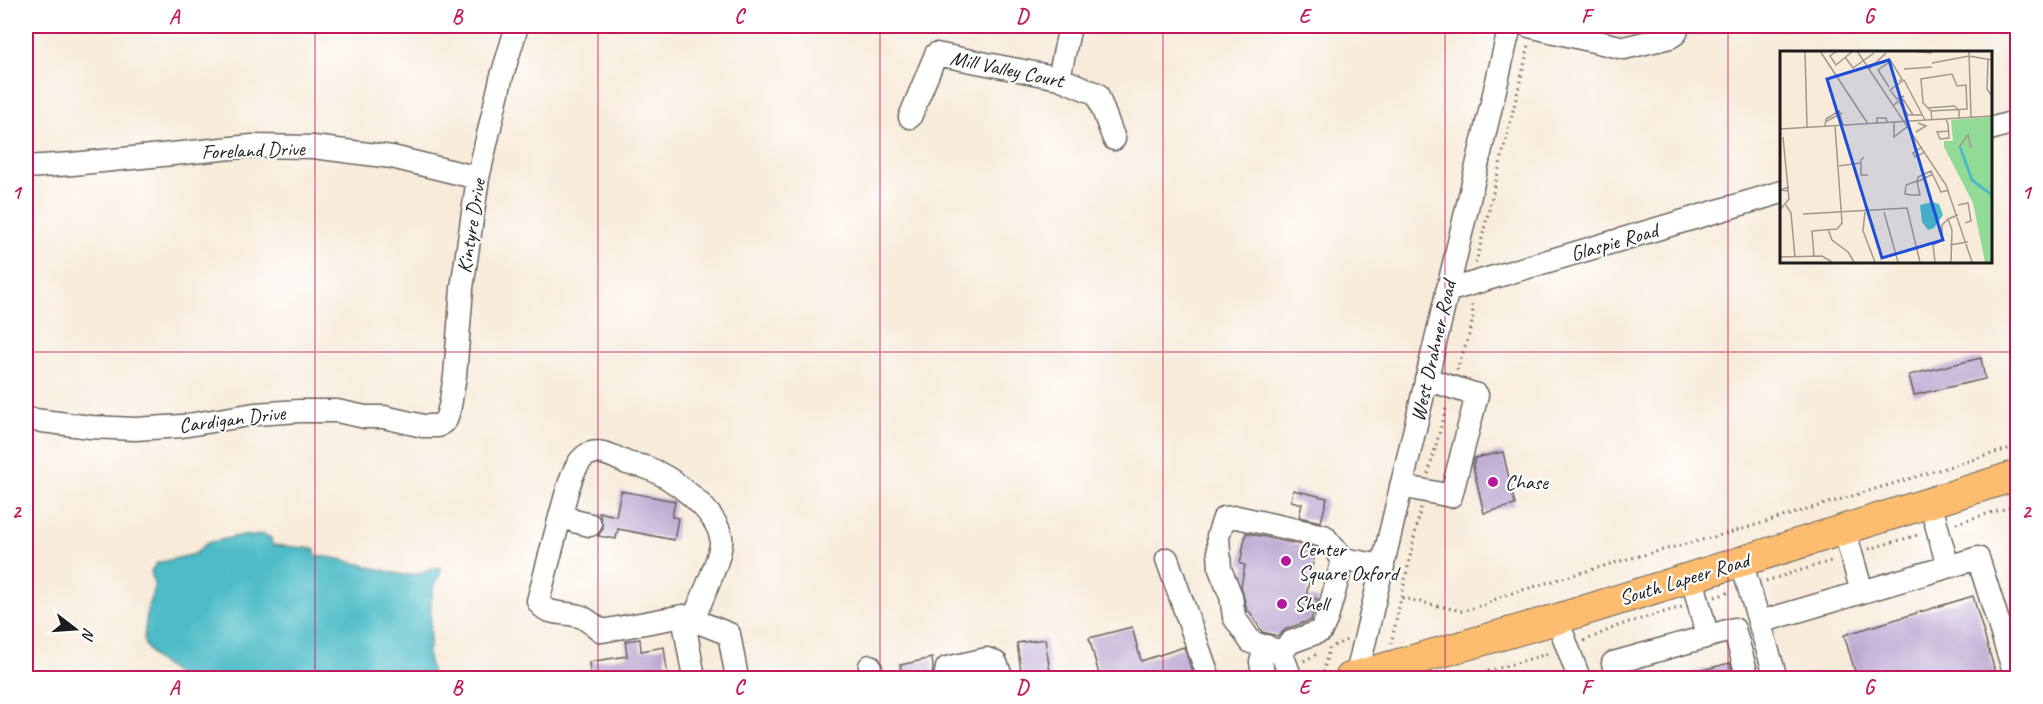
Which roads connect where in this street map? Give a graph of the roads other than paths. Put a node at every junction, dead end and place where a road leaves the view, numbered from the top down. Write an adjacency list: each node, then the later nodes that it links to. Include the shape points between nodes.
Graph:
1 (517, 26): 13 (street, Kintyre Drive)
2 (1070, 26): 7 (street)
3 (1510, 26): 15 (street, West Drahner Road)
4 (1531, 26): 6 (street, via 1624,48)
5 (1678, 26): 6 (street, via 1670,37)
6 (1637, 35)
7 (1059, 78): 8 (street, Mill Valley Court, via 936,54); 11 (street, Mill Valley Court, via 1097,94)
8 (910, 117)
9 (2018, 121): 10 (street)
10 (1992, 128)
11 (1114, 139)
12 (26, 167): 13 (street, Foreland Drive, via 252,146 313,147 392,157)
13 (478, 178): 18 (street, Kintyre Drive, via 452,396 446,420)
14 (1780, 193): 15 (street, Glaspie Road)
15 (1447, 291): 16 (street, West Drahner Road)
16 (1426, 379): 20 (street, West Drahner Road); 20 (street, via 1477,395 1451,496)
17 (26, 419): 18 (street, Cardigan Drive, via 135,429 255,414 337,411)
18 (438, 426)
19 (2016, 478): 21 (main road, South Lapeer Road)
20 (1401, 486): 28 (street, West Drahner Road)
21 (1930, 502): 24 (main road, South Lapeer Road); 29 (street)
22 (561, 513): 23 (street); 32 (street, via 538,600 541,607 580,616 602,631); 32 (street, via 576,468 584,457 594,453 645,466 689,494 705,509 721,537 721,552)
23 (590, 525)
24 (1844, 529): 27 (main road, South Lapeer Road); 31 (street)
25 (1167, 559): 41 (street)
26 (1342, 559): 28 (street); 36 (street, via 1321,631); 36 (street, via 1324,536 1237,517 1224,518 1218,536 1220,568 1234,617 1251,642)
27 (1741, 561): 30 (main road, South Lapeer Road); 34 (street)
28 (1383, 566): 44 (street, West Drahner Road)
29 (1948, 567): 31 (street); 49 (street, via 1978,558)
30 (1692, 578): 33 (main road, South Lapeer Road); 35 (street)
31 (1862, 592): 34 (street)
32 (688, 618): 37 (street); 38 (street, via 729,634)
33 (1557, 619): 44 (main road, South Lapeer Road); 45 (street)
34 (1760, 622): 48 (street)
35 (1707, 635): 46 (street, via 1613,663); 47 (street, via 1734,628)
36 (1273, 649): 42 (street, via 1261,662); 43 (street)
37 (694, 678)
38 (737, 678)
39 (945, 678): 40 (street, via 947,668 987,659 996,663)
40 (1002, 678)
41 (1209, 678)
42 (1264, 678)
43 (1290, 678)
44 (1354, 678)
45 (1579, 678)
46 (1617, 678)
47 (1748, 678)
48 (1776, 678)
49 (2016, 678)

